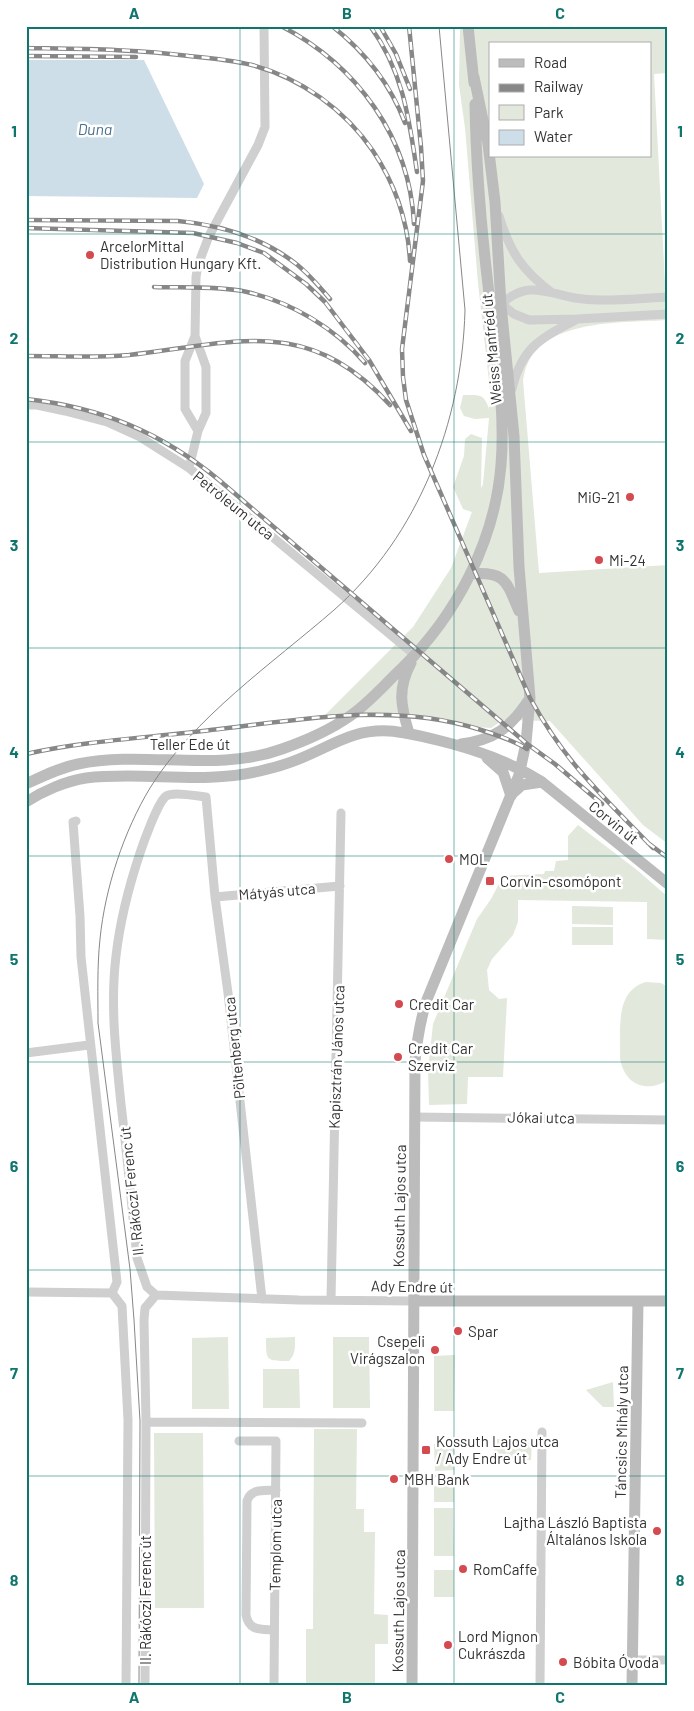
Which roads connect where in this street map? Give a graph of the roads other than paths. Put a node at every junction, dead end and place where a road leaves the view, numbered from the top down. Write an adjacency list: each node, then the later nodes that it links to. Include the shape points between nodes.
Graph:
1 (264, 26): 14 (street, via 265,127 209,236 198,265)
2 (468, 26): 3 (main road, Weiss Manfréd út)
3 (474, 77): 4 (main road, Weiss Manfréd út); 7 (main road, Weiss Manfréd út, via 476,145)
4 (489, 152)
5 (490, 158): 6 (main road, Weiss Manfréd út)
6 (495, 202): 8 (street, via 502,227 518,261); 10 (main road, Weiss Manfréd út)
7 (488, 283): 10 (street); 13 (main road, Weiss Manfréd út)
8 (551, 292): 9 (street, via 598,300); 10 (street, via 522,292)
9 (668, 297)
10 (501, 305): 12 (street, via 529,320); 13 (street); 15 (main road, Weiss Manfréd út)
11 (668, 314): 12 (street)
12 (577, 319): 15 (street, via 551,332 526,353 516,371)
13 (492, 323): 19 (main road, Weiss Manfréd út, via 502,428 501,466 490,521)
14 (195, 336): 17 (street, via 206,367 206,413); 17 (street, via 185,361 185,409)
15 (510, 394): 20 (main road, Weiss Manfréd út)
16 (26, 405): 18 (street, Petróleum utca, via 107,422)
17 (198, 431): 18 (street)
18 (189, 468): 21 (street, Petróleum utca)
19 (470, 574): 20 (main road, Weiss Manfréd út, via 492,573 499,576 511,591); 21 (main road, Weiss Manfréd út)
20 (523, 619): 22 (main road, Weiss Manfréd út)
21 (416, 655): 23 (main road, via 402,687 403,714); 29 (main road, Teller Ede út, via 352,714 314,736 280,750 245,758 202,762 99,761 76,765)
22 (530, 698): 24 (main road, via 508,727 486,739); 25 (main road, Weiss Manfréd út)
23 (409, 733): 24 (main road); 32 (main road, via 362,732 284,765 221,778 85,778 55,787)
24 (456, 745): 26 (main road)
25 (525, 747): 27 (main road, Kossuth Lajos utca); 28 (main road, via 531,767)
26 (478, 751): 27 (main road); 30 (main road, via 504,772)
27 (521, 769): 28 (main road); 30 (main road, Kossuth Lajos utca)
28 (542, 782): 30 (main road, via 522,786); 35 (main road, Corvin út)
29 (26, 784)
30 (511, 796): 40 (main road, Kossuth Lajos utca, via 420,1021 415,1062)
31 (206, 797): 37 (street, Pöltenberg utca); 44 (street, II. Rákóczi Ferenc út, via 170,794 165,797 133,875 116,957 115,1043 137,1258 147,1287)
32 (26, 802)
33 (342, 814): 36 (street, Kapisztrán János utca)
34 (76, 821): 38 (street, II. Rákóczi Ferenc út, via 73,822)
35 (668, 884)
36 (340, 886): 37 (street, Mátyás utca); 46 (street, Kapisztrán János utca)
37 (215, 897): 45 (street, Pöltenberg utca)
38 (89, 1045): 39 (street); 43 (street, II. Rákóczi Ferenc út, via 117,1282)
39 (26, 1053)
40 (415, 1117): 41 (street, Jókai utca); 48 (main road, Kossuth Lajos utca)
41 (668, 1120)
42 (26, 1292): 43 (street)
43 (112, 1294): 58 (street, II. Rákóczi Ferenc út, via 122,1306 128,1420)
44 (156, 1295): 45 (street, Ady Endre út); 50 (street, II. Rákóczi Ferenc út, via 145,1308 144,1320)
45 (262, 1299): 46 (street, Ady Endre út)
46 (331, 1300): 48 (street, Ady Endre út)
47 (638, 1300): 48 (main road, Ady Endre út); 49 (main road, Ady Endre út); 56 (main road, Táncsics Mihály utca)
48 (414, 1301): 61 (main road, Kossuth Lajos utca)
49 (668, 1302)
50 (146, 1422): 51 (street); 59 (street, II. Rákóczi Ferenc út)
51 (362, 1423)
52 (542, 1432): 62 (street)
53 (240, 1441): 54 (street, Templom utca, via 276,1441)
54 (276, 1490): 55 (street, Templom utca); 55 (street, via 256,1491 248,1496 247,1501 246,1615 251,1627)
55 (274, 1630): 60 (street, Templom utca)
56 (633, 1660): 57 (street); 63 (main road, Táncsics Mihály utca)
57 (668, 1660)
58 (126, 1685)
59 (145, 1685)
60 (274, 1685)
61 (412, 1685)
62 (540, 1685)
63 (632, 1685)

